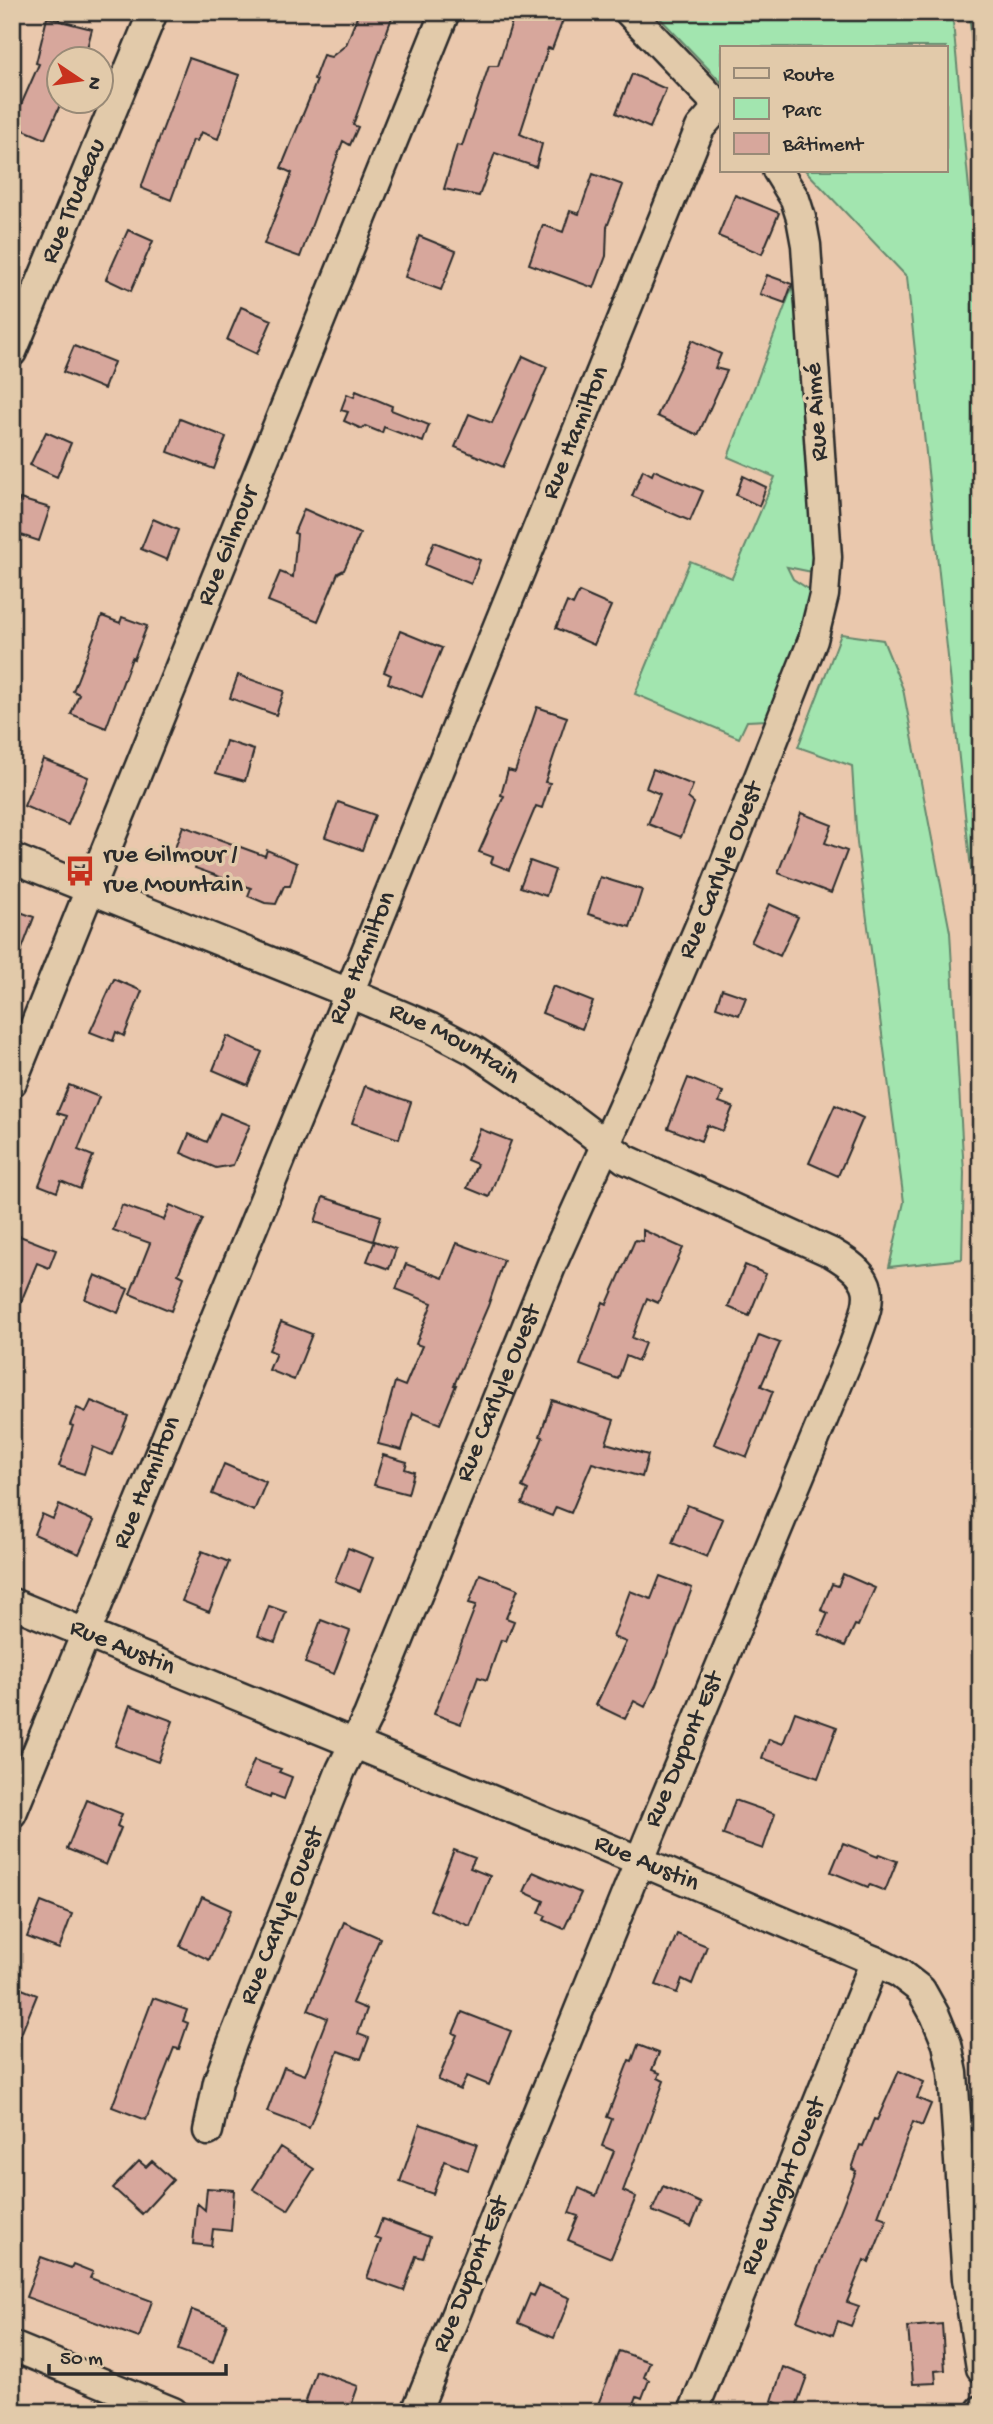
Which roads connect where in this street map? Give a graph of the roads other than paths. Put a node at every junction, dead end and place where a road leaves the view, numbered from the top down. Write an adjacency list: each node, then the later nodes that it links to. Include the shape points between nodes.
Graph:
1 (153, 12): 6 (street, Rue Trudeau)
2 (445, 12): 9 (street, Rue Gilmour)
3 (629, 12): 4 (street)
4 (720, 108): 10 (street, Rue Hamilton, via 700,128)
5 (778, 172): 7 (street, Rue Aimé, via 795,200 806,245 827,557 819,619)
6 (12, 352)
7 (807, 659): 12 (street, Rue Carlyle Ouest, via 763,735 665,1010)
8 (12, 858): 9 (street, Rue Mountain)
9 (92, 889): 10 (street, Rue Mountain); 11 (street, Rue Gilmour)
10 (349, 993): 12 (street, Rue Mountain, via 473,1050); 15 (street, Rue Hamilton)
11 (12, 1082)
12 (605, 1145): 13 (street, Rue Mountain, via 635,1164 832,1253); 16 (street, Rue Carlyle Ouest)
13 (866, 1281): 18 (street, Rue Dupont Est, via 867,1304 854,1345)
14 (12, 1603): 15 (street, Rue Austin)
15 (86, 1634): 16 (street, Rue Austin); 17 (street, Rue Hamilton)
16 (354, 1744): 18 (street, Rue Austin); 20 (street, Rue Carlyle Ouest, via 233,2041)
17 (12, 1813)
18 (640, 1861): 19 (street, Rue Austin); 24 (street, Rue Dupont Est)
19 (876, 1961): 22 (street, Rue Austin, via 921,1990 951,2057 967,2279); 25 (street, Rue Wright Ouest)
20 (208, 2131)
21 (12, 2346): 23 (street)
22 (981, 2365)
23 (173, 2412)
24 (416, 2412)
25 (693, 2412)

